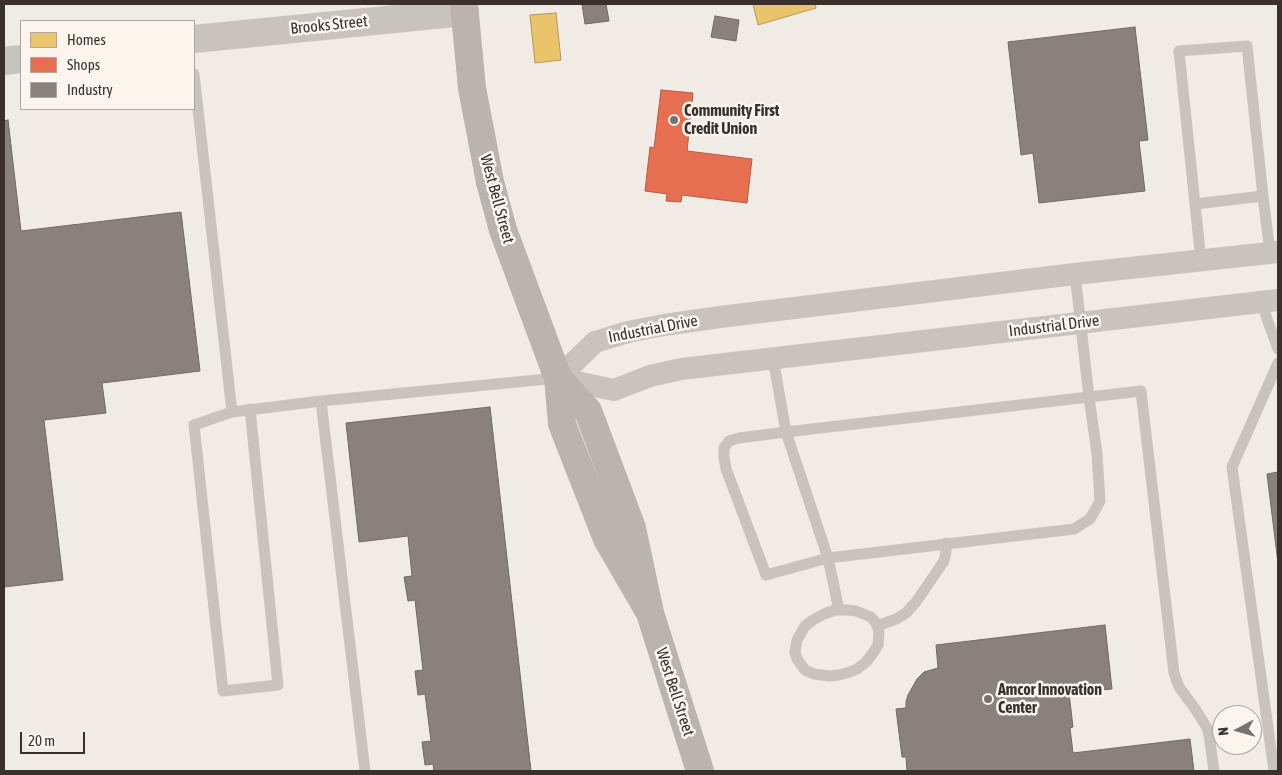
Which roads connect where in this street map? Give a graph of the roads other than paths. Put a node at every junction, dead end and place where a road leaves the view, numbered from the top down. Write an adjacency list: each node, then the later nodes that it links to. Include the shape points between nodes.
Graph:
1 (464, 8): 2 (street, Brooks Street); 16 (main road, West Bell Street, via 472,88 502,230)
2 (195, 39)
3 (20, 59): 4 (street)
4 (4, 61)
5 (195, 83): 20 (lane)
6 (1263, 196): 7 (lane); 7 (lane, via 1247,46 1179,51); 8 (lane)
7 (1195, 204): 9 (lane)
8 (1274, 253): 9 (street, Industrial Drive)
9 (1201, 261): 10 (street, Industrial Drive)
10 (1075, 274): 12 (lane); 16 (street, Industrial Drive, via 720,317 628,332 595,342)
11 (1270, 301): 12 (street, Industrial Drive); 13 (lane)
12 (1080, 322): 14 (street, Industrial Drive); 17 (lane)
13 (1278, 349)
14 (773, 358): 16 (street, Industrial Drive, via 681,369 650,376 614,390); 21 (lane)
15 (1278, 363): 29 (lane, via 1232,467)
16 (558, 378): 18 (lane); 27 (main road, West Bell Street, via 588,411 632,528 650,613)
17 (1089, 397): 21 (lane); 22 (lane, via 1100,501 1090,519 1074,528); 28 (lane, via 1141,391 1174,672 1179,687 1207,728)
18 (321, 401): 19 (lane); 26 (lane)
19 (250, 409): 20 (lane); 20 (lane, via 278,685 223,691 194,425)
20 (232, 412)
21 (786, 432): 23 (lane); 23 (lane, via 729,441 724,448 726,468 766,575)
22 (946, 543): 23 (lane); 25 (lane, via 944,561 916,602 906,613)
23 (828, 558): 24 (lane)
24 (839, 610): 25 (lane, via 864,613); 25 (lane, via 813,620 797,640 795,652 805,670 822,676 857,669 878,645 880,632)
25 (877, 626)
26 (365, 771)
27 (700, 771)
28 (1214, 771)
29 (1274, 771)

